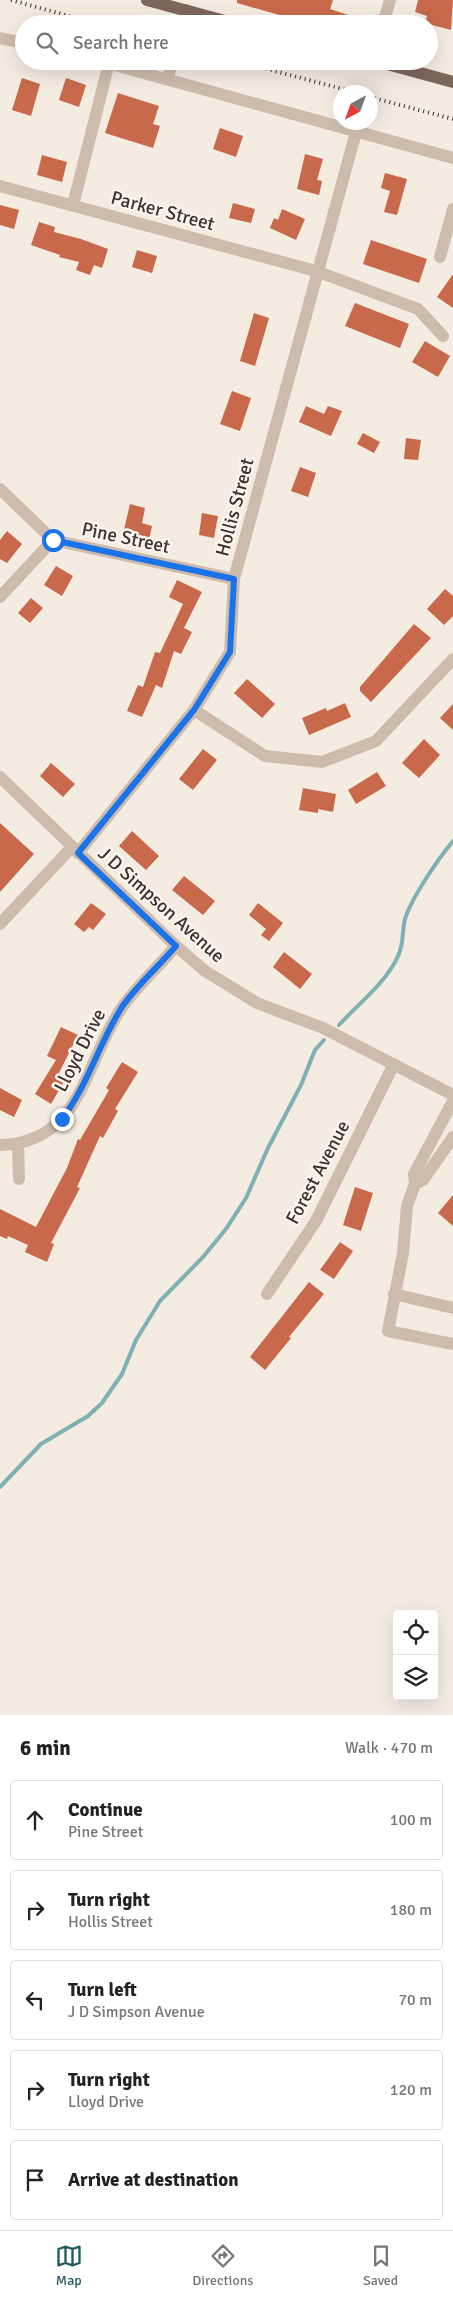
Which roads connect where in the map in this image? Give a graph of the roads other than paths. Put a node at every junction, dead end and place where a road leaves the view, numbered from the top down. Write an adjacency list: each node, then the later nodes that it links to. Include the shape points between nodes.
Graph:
1 (147, 0): 3 (main road)
2 (390, 0): 6 (street)
3 (186, 10): 4 (street); 5 (main road)
4 (185, 15)
5 (204, 15)
6 (386, 15)
7 (0, 38): 8 (street)
8 (15, 41)
9 (102, 70): 18 (street)
10 (134, 70): 13 (street)
11 (170, 70): 13 (street)
12 (409, 70): 14 (main road)
13 (168, 79): 15 (street)
14 (453, 82)
15 (356, 132): 16 (street); 21 (street, Hollis Street)
16 (453, 158)
17 (0, 186): 18 (street, Parker Street)
18 (73, 205): 21 (street, Parker Street)
19 (453, 209): 20 (street)
20 (440, 257)
21 (316, 272): 22 (street, Parker Street, via 418,309); 25 (street, Hollis Street)
22 (443, 336)
23 (0, 489): 24 (street, Pine Street)
24 (53, 540): 25 (street, Pine Street); 26 (street)
25 (234, 579): 28 (street, Hollis Street, via 230,652)
26 (0, 597)
27 (453, 659): 28 (street, via 376,741 322,762 264,756)
28 (194, 710): 30 (street, Hollis Street)
29 (0, 777): 30 (street, J D Simpson Avenue)
30 (75, 850): 31 (street, Hollis Street); 32 (street, J D Simpson Avenue)
31 (0, 924)
32 (176, 946): 33 (street, J D Simpson Avenue, via 205,971 257,1003 323,1028); 37 (street, Lloyd Drive, via 123,1006 77,1099 62,1119 46,1134)
33 (394, 1064): 34 (street, J D Simpson Avenue); 41 (street, Forest Avenue, via 316,1221)
34 (453, 1095)
35 (453, 1101): 40 (street, via 414,1174)
36 (453, 1137): 40 (street, via 423,1180)
37 (18, 1144): 38 (street, Lloyd Drive); 39 (street)
38 (0, 1145)
39 (19, 1179)
40 (415, 1184): 42 (street, via 407,1206 403,1253)
41 (267, 1294)
42 (394, 1294): 43 (street); 44 (street, via 388,1331)
43 (453, 1308)
44 (453, 1344)

